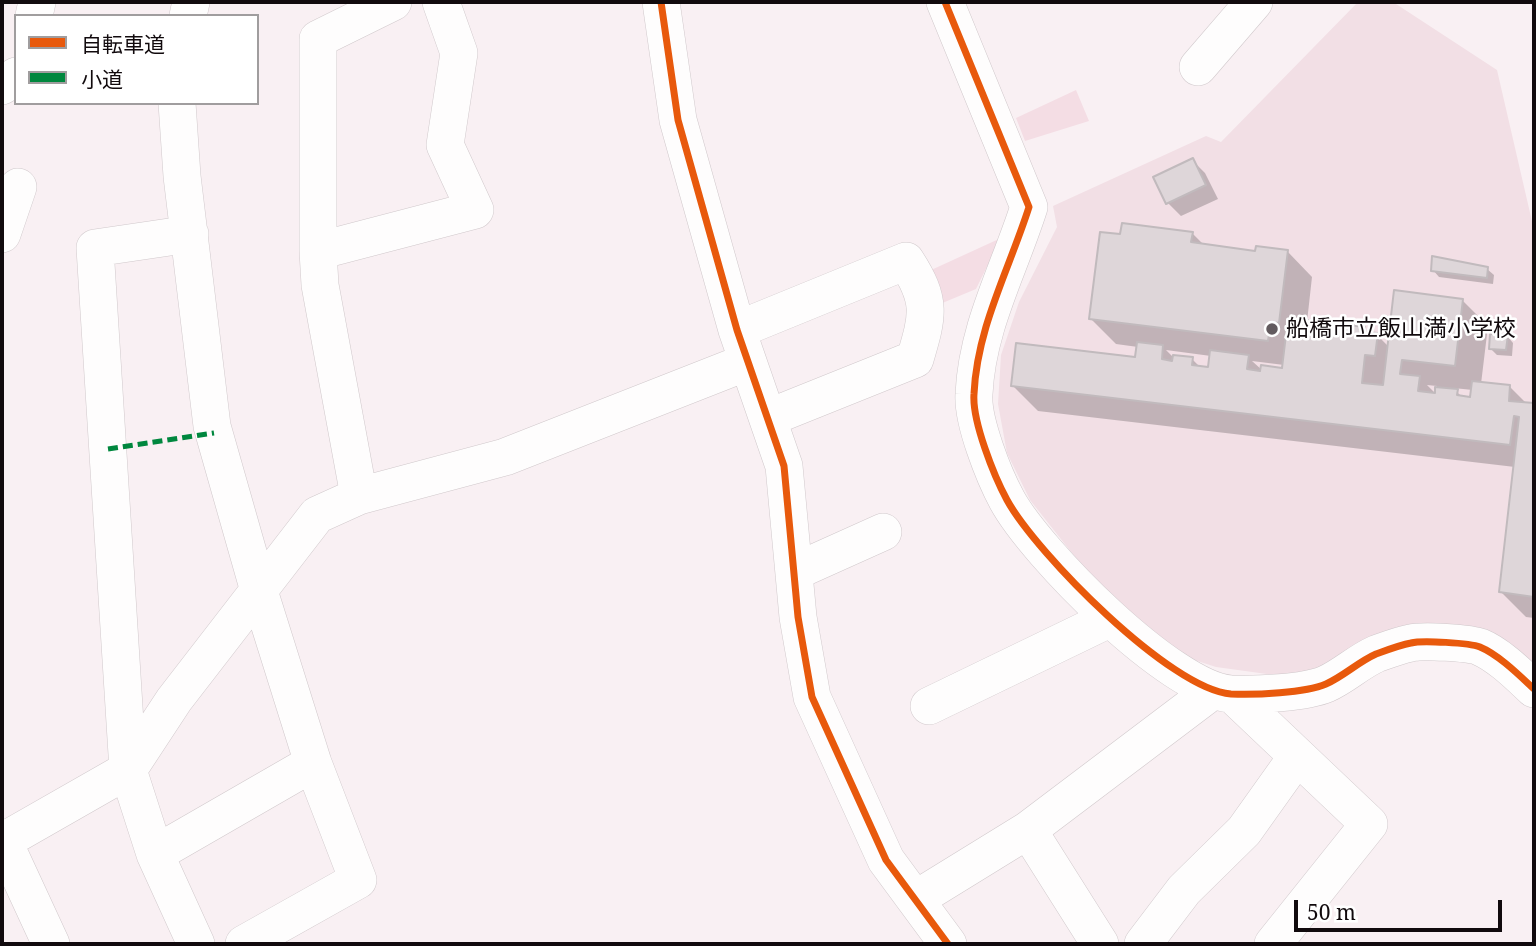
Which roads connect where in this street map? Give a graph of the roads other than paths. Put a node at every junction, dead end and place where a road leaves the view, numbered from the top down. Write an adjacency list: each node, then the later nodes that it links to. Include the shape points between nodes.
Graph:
1 (393, 2): 11 (street, via 318,39)
2 (441, 2): 11 (street, via 459,53 445,145 475,210)
3 (660, 2): 12 (street, via 678,120)
4 (945, 2): 18 (street, via 1029,207 1014,256 995,291 984,334 973,396 984,441 1007,501)
5 (1244, 7): 6 (street)
6 (1198, 67)
7 (176, 105): 10 (street)
8 (18, 187): 9 (street)
9 (2, 234)
10 (190, 234): 17 (street, via 212,426); 24 (street, via 95,248)
11 (318, 251): 14 (street, via 320,285)
12 (742, 346): 13 (street); 13 (street, via 906,261 920,283 928,317 915,359); 14 (street, via 505,457)
13 (768, 418): 16 (street, via 784,466)
14 (359, 496): 17 (street, via 317,515)
15 (883, 532): 16 (street)
16 (794, 572): 28 (street, via 813,697 886,860)
17 (258, 591): 23 (street); 24 (street, via 174,700)
18 (1109, 619): 20 (street, via 1155,657); 21 (street)
19 (1534, 689): 20 (street, via 1479,646 1413,642 1375,655 1324,685)
20 (1222, 692): 22 (street); 25 (street)
21 (929, 706)
22 (1296, 758): 34 (street, via 1244,831 1184,890); 35 (street, via 1369,824)
23 (313, 763): 27 (street); 31 (street, via 358,880)
24 (128, 770): 26 (street); 27 (street)
25 (1028, 830): 28 (street); 33 (street)
26 (2, 840): 29 (street)
27 (155, 854): 30 (street)
28 (916, 899): 32 (street)
29 (51, 944)
30 (196, 944)
31 (244, 944)
32 (948, 944)
33 (1100, 944)
34 (1143, 944)
35 (1273, 944)

